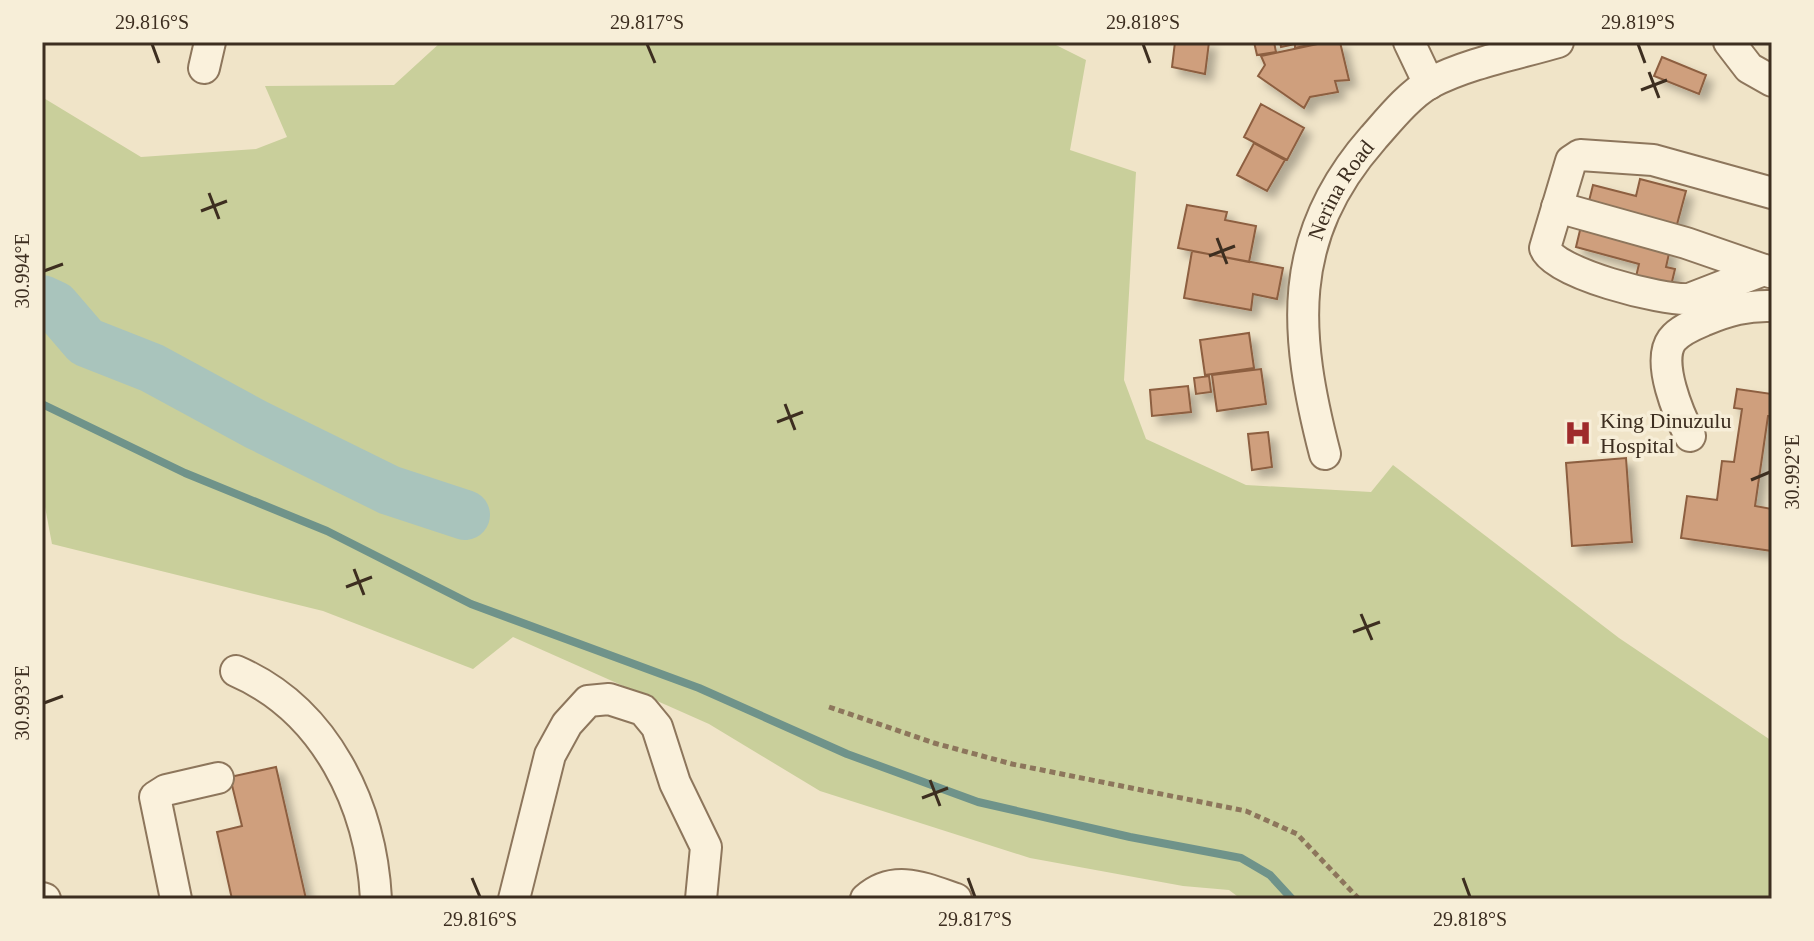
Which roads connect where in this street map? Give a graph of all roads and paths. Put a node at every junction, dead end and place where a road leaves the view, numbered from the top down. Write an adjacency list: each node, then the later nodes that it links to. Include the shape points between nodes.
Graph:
1 (1409, 42): 5 (street)
2 (1558, 42): 5 (street, Nerina Road)
3 (1729, 42): 4 (street, via 1749,68)
4 (1772, 81)
5 (1429, 84): 11 (street, Nerina Road, via 1355,159 1331,196 1308,264 1301,305 1304,356)
6 (1772, 193): 7 (street, via 1653,160 1580,155 1571,161)
7 (1557, 207): 8 (street); 8 (street, via 1545,248 1550,258 1654,298 1689,299)
8 (1768, 271)
9 (1772, 306): 10 (street, via 1727,311 1673,338 1668,370)
10 (1690, 436)
11 (1325, 454)
12 (236, 671): 16 (street, via 301,712 319,731 342,770 360,820)
13 (829, 707): 21 (path, via 1012,764 1246,811 1297,834)
14 (218, 778): 15 (street, via 155,797)
15 (176, 899)
16 (376, 899)
17 (514, 899): 18 (street, via 550,755 588,701 609,699 643,710 657,727 675,783 706,847)
18 (701, 899)
19 (866, 899): 20 (street, via 885,885 912,884)
20 (956, 899)
21 (1359, 899)

